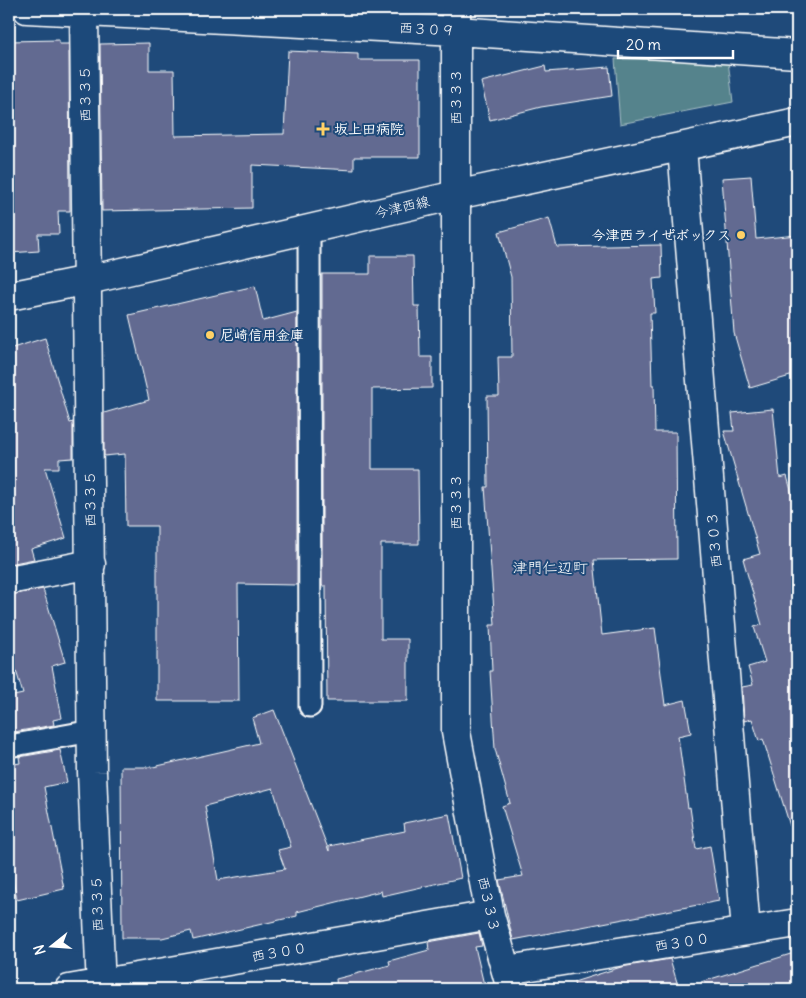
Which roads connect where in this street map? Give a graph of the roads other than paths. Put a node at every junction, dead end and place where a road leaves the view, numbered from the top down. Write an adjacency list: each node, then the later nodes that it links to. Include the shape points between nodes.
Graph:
1 (27, 9): 2 (street, 西３０９)
2 (84, 11): 3 (street, 西３０９); 9 (street, 西３３５)
3 (456, 16): 4 (street, 西３０９); 7 (street, 西３３３)
4 (797, 54)
5 (797, 122): 6 (street, 今津西線)
6 (682, 148): 7 (street, 今津西線); 18 (street, 西３０３)
7 (456, 194): 8 (street, 今津西線); 16 (street, 西３３３, via 456,732)
8 (310, 227): 9 (street, 今津西線); 13 (lane)
9 (88, 280): 10 (street, 今津西線); 11 (street, 西３３５)
10 (9, 296)
11 (91, 564): 12 (street); 14 (street, 西３３５)
12 (9, 580)
13 (310, 706)
14 (92, 731): 15 (lane); 20 (street, 西３３５)
15 (9, 746)
16 (490, 915): 19 (street, 西３３３); 20 (street, 西３００)
17 (797, 923): 18 (street, 西３００)
18 (746, 932): 19 (street, 西３００)
19 (509, 980)
20 (100, 987): 21 (street, 西３００)
21 (69, 989)

